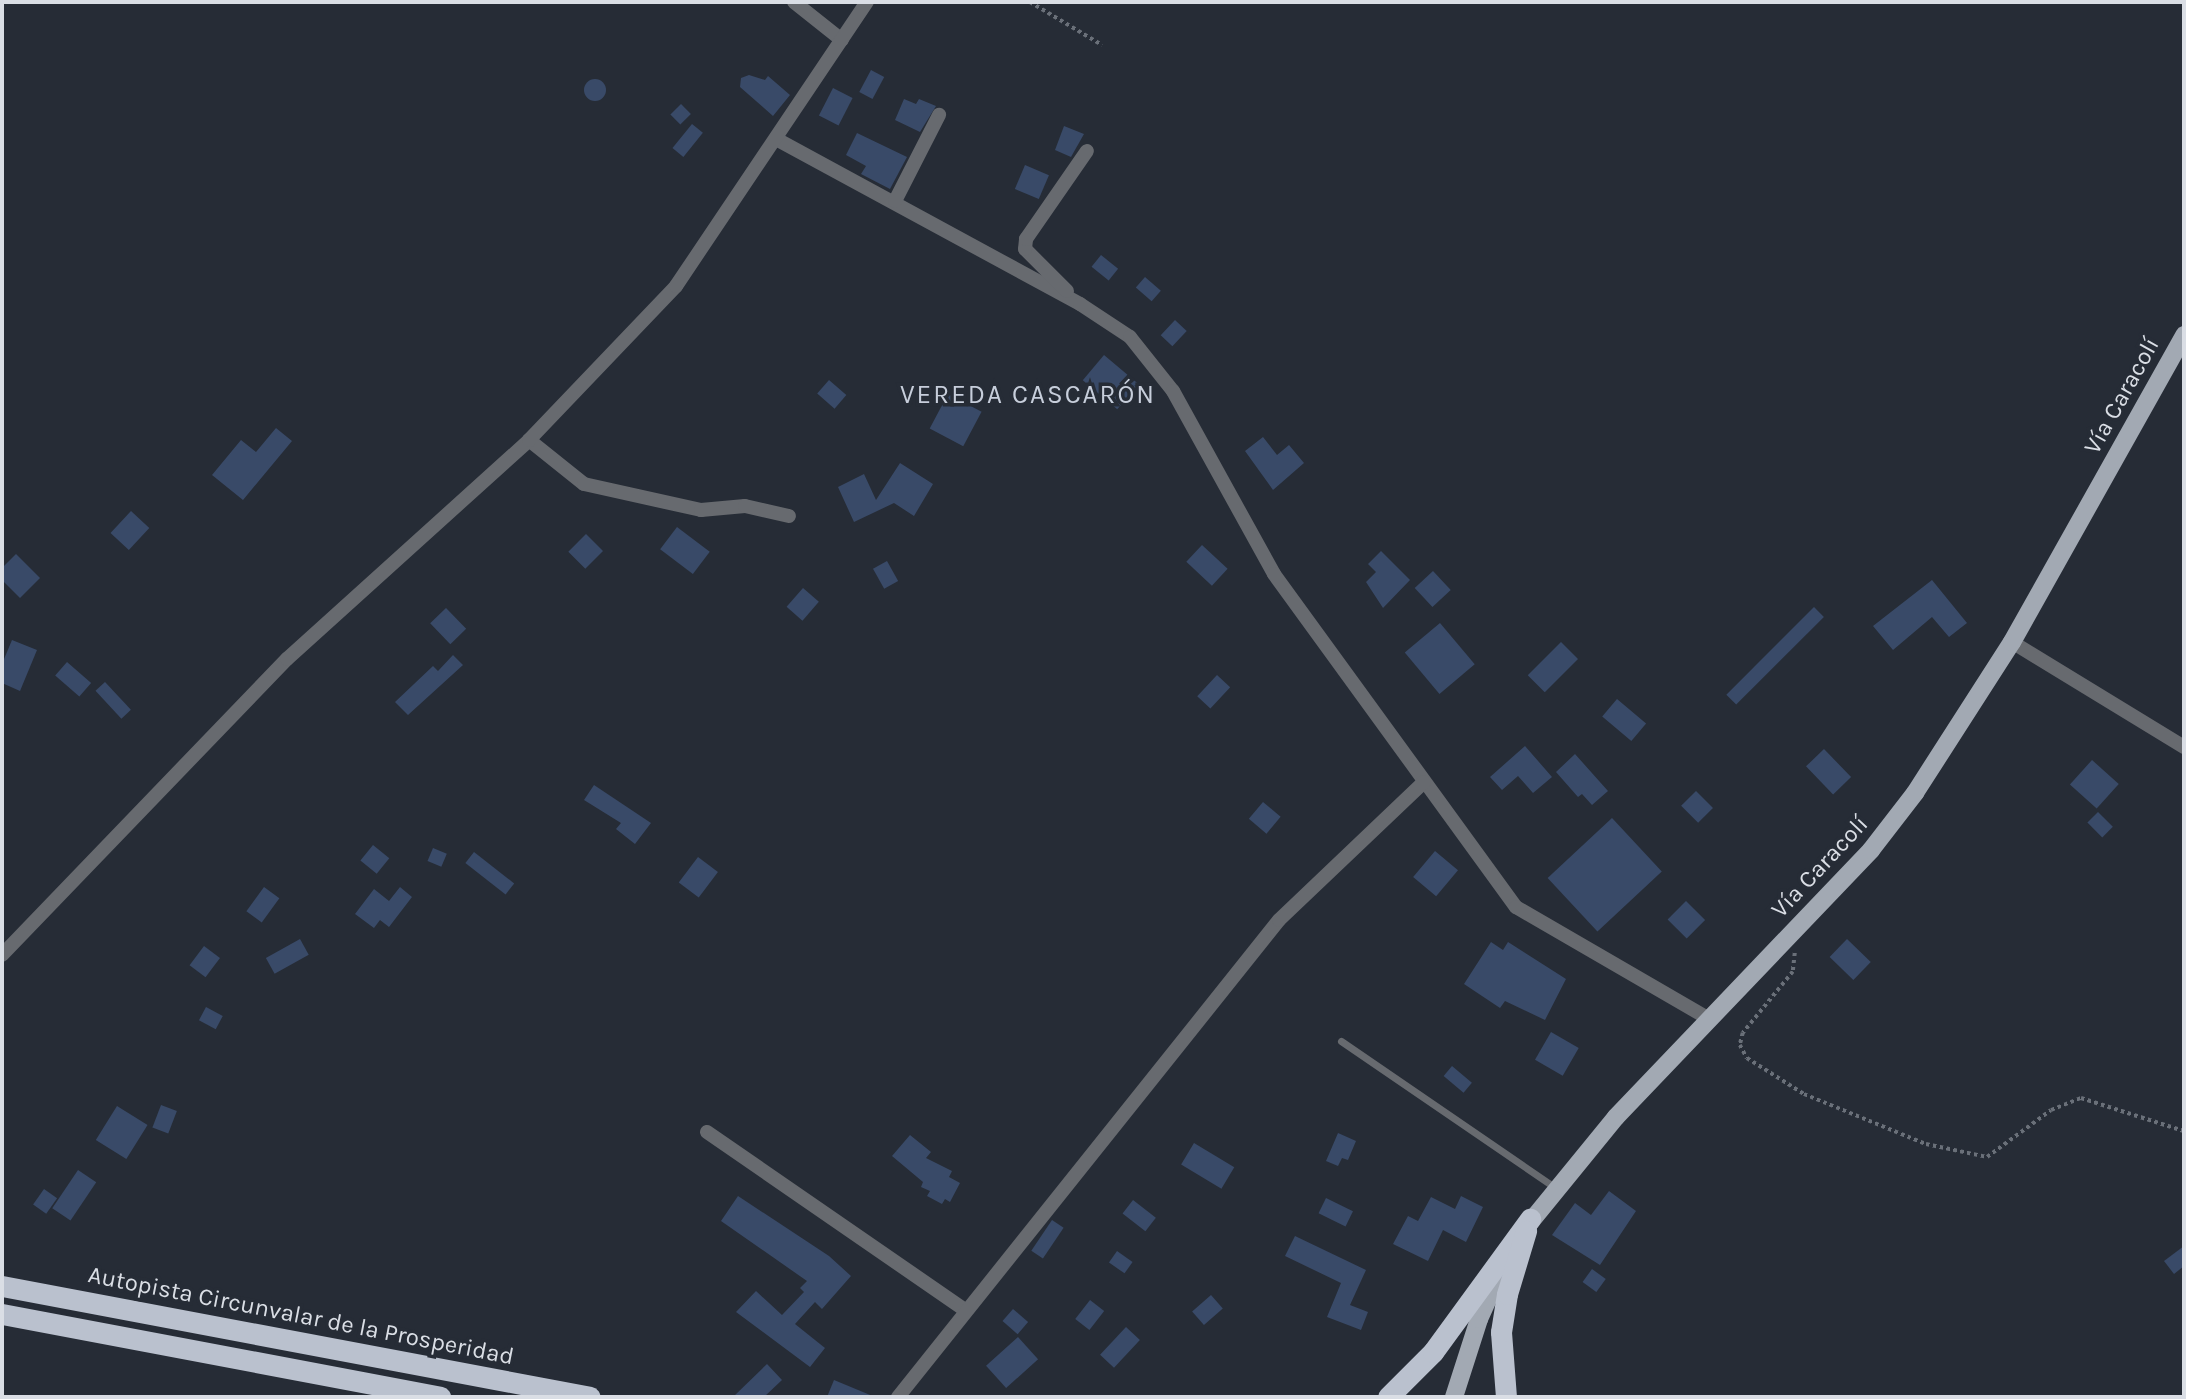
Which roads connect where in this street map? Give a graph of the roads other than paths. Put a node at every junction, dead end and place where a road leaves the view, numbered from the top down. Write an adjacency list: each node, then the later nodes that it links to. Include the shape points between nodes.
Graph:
1 (794, 2): 3 (street)
2 (867, 2): 3 (street)
3 (842, 40): 5 (street)
4 (939, 115): 7 (street)
5 (778, 140): 7 (street); 10 (street, via 676,286)
6 (1087, 151): 8 (street, via 1026,239 1025,249)
7 (895, 201): 8 (street)
8 (1080, 304): 14 (street, via 1130,337 1155,364 1274,574)
9 (2184, 335): 12 (main road, Vía Caracolí)
10 (529, 439): 11 (street, via 584,484 701,510 746,506); 15 (street, via 287,659)
11 (789, 516)
12 (2012, 642): 13 (street); 16 (main road, Vía Caracolí, via 1915,793 1871,850)
13 (2184, 747)
14 (1424, 782): 16 (street, via 1516,906); 22 (street, via 1279,920)
15 (2, 955)
16 (1709, 1019): 19 (main road, Vía Caracolí)
17 (1340, 1041): 19 (lane)
18 (708, 1132): 22 (street)
19 (1556, 1188): 20 (main road, Vía Caracolí)
20 (1530, 1219): 27 (highway, via 1433,1352); 28 (main road, Vía Caracolí, via 1479,1319); 29 (highway, via 1507,1294 1502,1332)
21 (2, 1286): 25 (highway, Autopista Circunvalar de la Prosperidad)
22 (965, 1310): 26 (street)
23 (2, 1314): 24 (highway)
24 (440, 1397)
25 (590, 1397)
26 (898, 1397)
27 (1388, 1397)
28 (1454, 1397)
29 (1506, 1397)

